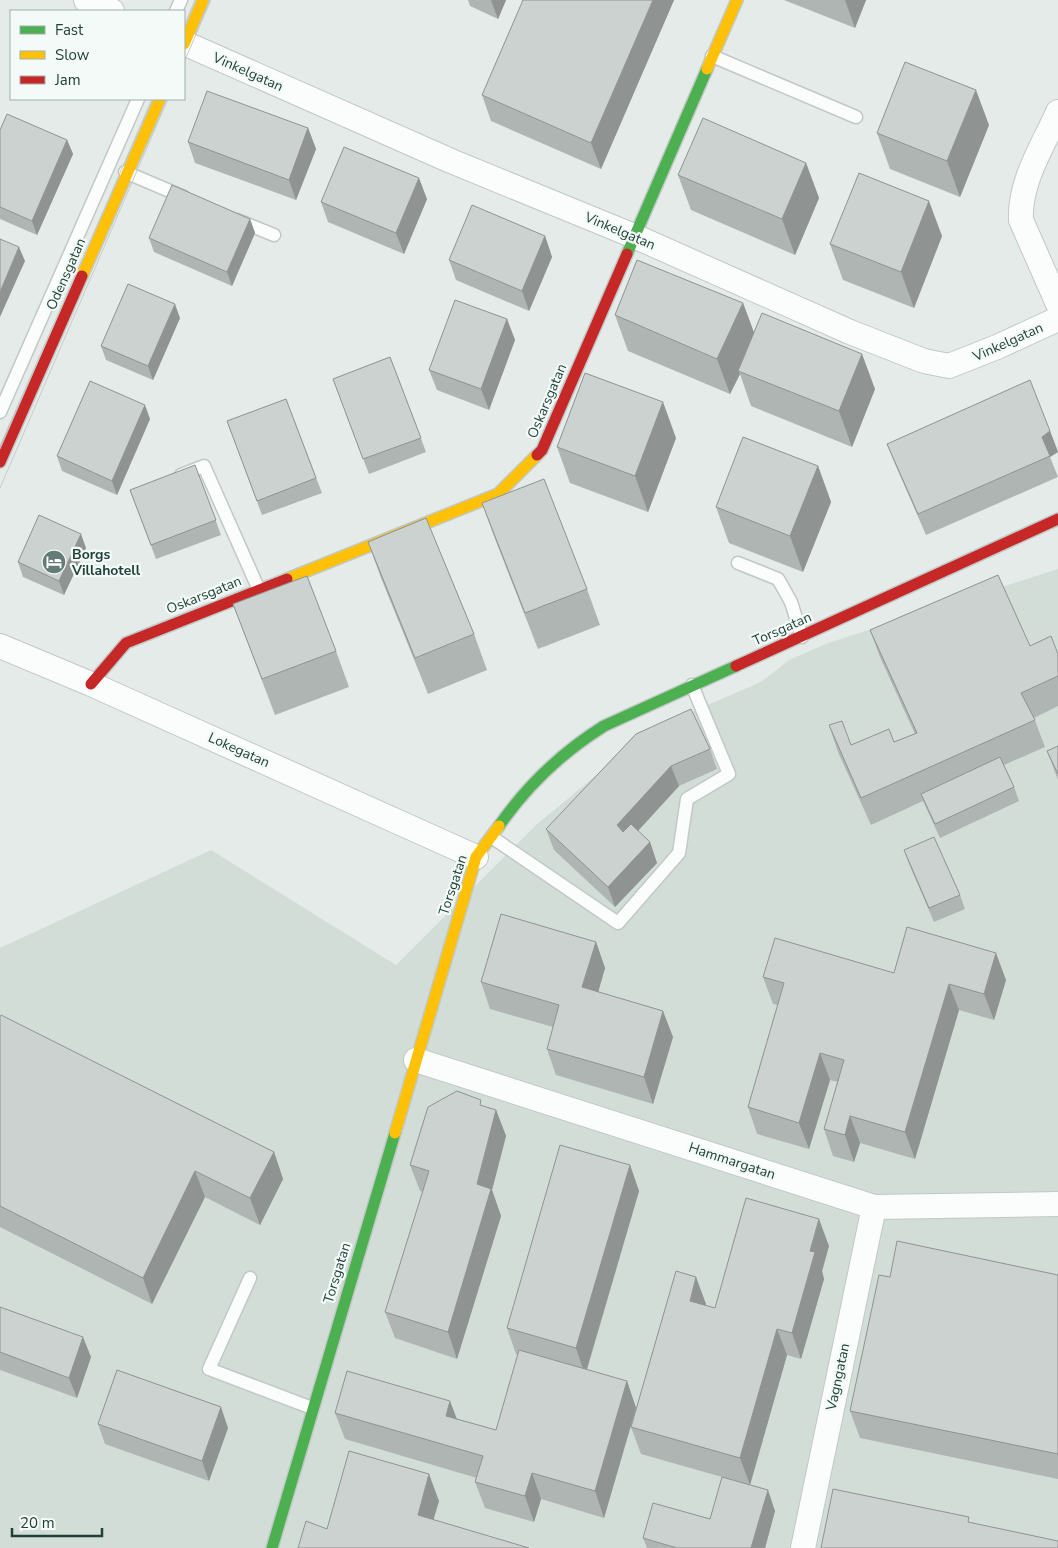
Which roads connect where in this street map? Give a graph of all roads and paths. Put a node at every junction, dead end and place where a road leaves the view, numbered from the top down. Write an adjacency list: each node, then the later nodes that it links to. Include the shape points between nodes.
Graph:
1 (86, 0): 4 (street)
2 (203, 0): 5 (street)
3 (737, 0): 7 (street, Oskarsgatan)
4 (110, 10)
5 (185, 42)
6 (185, 44): 17 (street, Vinkelgatan, via 451,161)
7 (712, 56): 11 (lane); 17 (street, Oskarsgatan)
8 (138, 100): 12 (lane)
9 (160, 100): 13 (street, Odensgatan)
10 (1058, 112): 18 (street, via 1025,186 1020,206 1021,220)
11 (856, 117)
12 (108, 165): 13 (lane); 20 (lane)
13 (127, 173): 14 (lane); 21 (street, Odensgatan)
14 (196, 202)
15 (222, 213): 16 (lane)
16 (274, 235)
17 (634, 236): 19 (street, Vinkelgatan, via 924,362 949,366); 25 (street, Oskarsgatan, via 542,450 498,494)
18 (1058, 304)
19 (1058, 319)
20 (0, 412)
21 (0, 462)
22 (167, 481): 25 (lane, via 204,466)
23 (1058, 519): 26 (street, Torsgatan)
24 (738, 563): 26 (lane, via 778,578 791,602)
25 (259, 590): 28 (street, Oskarsgatan, via 126,642)
26 (802, 636): 29 (street, Torsgatan)
27 (0, 646): 28 (street, Lokegatan)
28 (91, 684): 31 (street, Lokegatan)
29 (692, 685): 30 (street, Torsgatan, via 582,739 526,789); 30 (lane, via 729,774 687,799 679,853 618,923)
30 (493, 838): 31 (street, Torsgatan)
31 (476, 857): 32 (street, Torsgatan)
32 (416, 1060): 34 (street, Hammargatan); 36 (street, Torsgatan)
33 (1058, 1204): 34 (street, Hammargatan)
34 (874, 1207): 38 (street, Vagngatan)
35 (250, 1278): 36 (lane, via 210,1369)
36 (312, 1408): 37 (street, Torsgatan)
37 (272, 1548)
38 (803, 1548)

